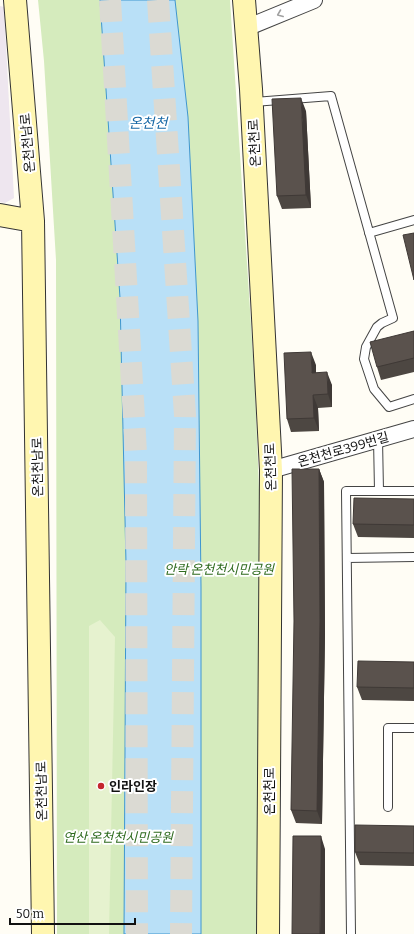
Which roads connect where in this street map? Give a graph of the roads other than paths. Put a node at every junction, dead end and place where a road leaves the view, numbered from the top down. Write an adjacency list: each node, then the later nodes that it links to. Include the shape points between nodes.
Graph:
1 (15, 0): 8 (street, 온천천남로)
2 (244, 0): 4 (street, 온천천로)
3 (314, 0): 4 (street, one-way to 4)
4 (246, 28): 5 (street, 온천천로)
5 (252, 102): 9 (lane, via 331,96); 13 (street, 온천천로)
6 (0, 215): 8 (street)
7 (414, 220): 9 (lane)
8 (34, 221): 20 (street, 온천천남로)
9 (369, 233): 10 (lane, via 393,318 377,327 366,347 364,359 374,389 389,407)
10 (414, 399)
11 (414, 429): 12 (street, 온천천로399번길)
12 (378, 439): 13 (street, 온천천로399번길); 14 (lane)
13 (272, 470): 21 (street, 온천천로)
14 (379, 491): 15 (lane); 17 (lane, via 346,491)
15 (414, 491)
16 (414, 557): 17 (lane)
17 (347, 558): 22 (lane)
18 (414, 728): 19 (lane, via 388,728)
19 (388, 807)
20 (43, 934)
21 (268, 934)
22 (351, 934)

